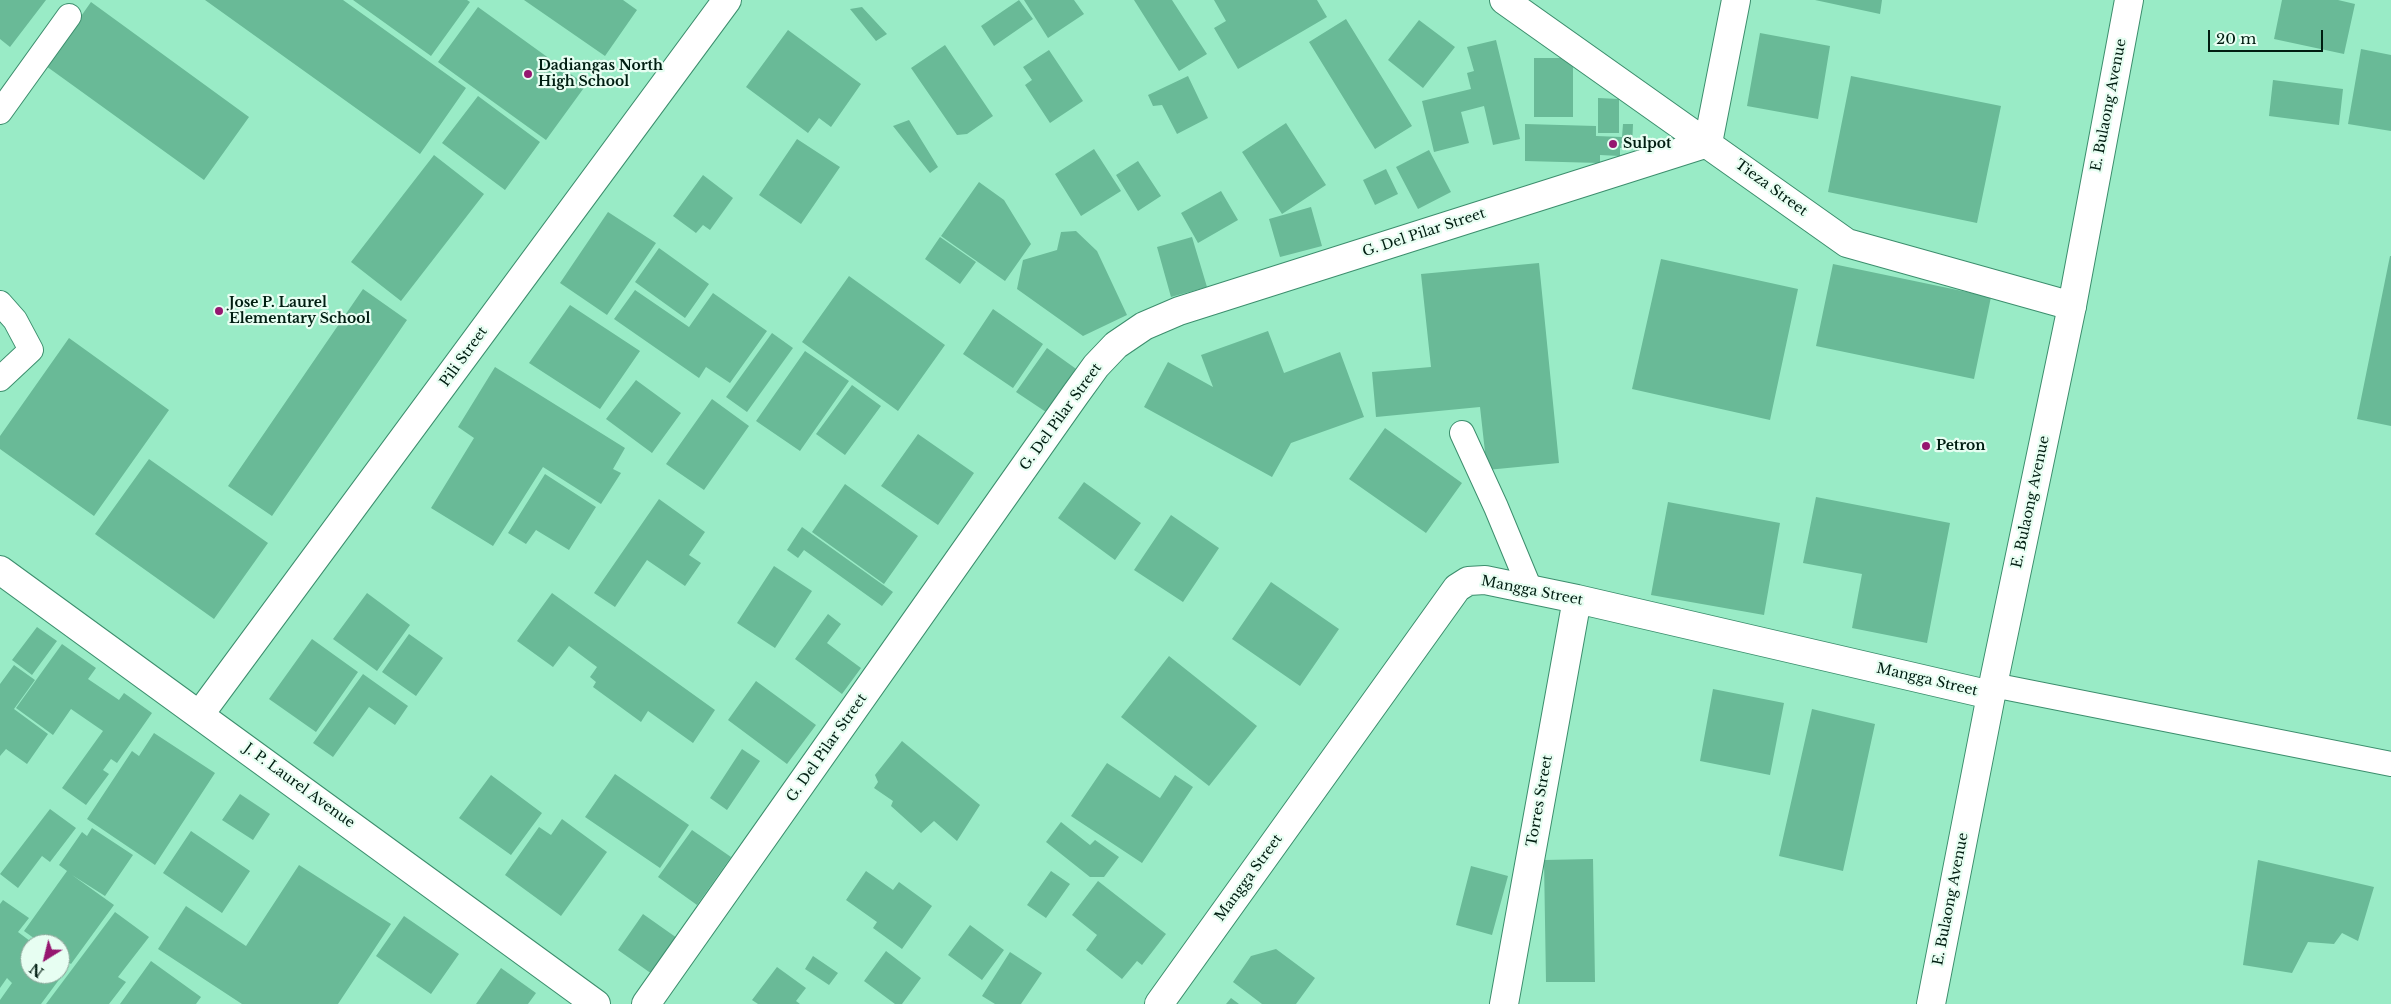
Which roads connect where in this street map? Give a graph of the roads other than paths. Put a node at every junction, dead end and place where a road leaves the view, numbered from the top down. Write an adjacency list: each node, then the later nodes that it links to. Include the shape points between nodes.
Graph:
1 (727, 0): 16 (street, Pili Street)
2 (1504, 0): 7 (street, Tieza Street)
3 (1736, 0): 7 (street)
4 (2129, 0): 9 (street, E. Bulaong Avenue)
5 (69, 16): 6 (lane)
6 (0, 112)
7 (1708, 144): 9 (street, Tieza Street, via 1847,243); 19 (street, G. Del Pilar Street, via 1179,311 1144,326 1116,345 1075,395)
8 (0, 303): 10 (lane, via 15,320 31,350)
9 (2072, 306): 15 (street, E. Bulaong Avenue)
10 (0, 379)
11 (1462, 433): 13 (lane)
12 (0, 570): 16 (street, J. P. Laurel Avenue)
13 (1530, 589): 14 (street, Mangga Street); 20 (street, Mangga Street, via 1485,580 1468,580 1457,588)
14 (1577, 599): 15 (street, Mangga Street); 21 (street, Torres Street)
15 (1992, 690): 17 (lane); 22 (street, E. Bulaong Avenue)
16 (200, 714): 18 (street, J. P. Laurel Avenue)
17 (2391, 764)
18 (596, 1004)
19 (646, 1004)
20 (1159, 1004)
21 (1504, 1004)
22 (1931, 1004)

